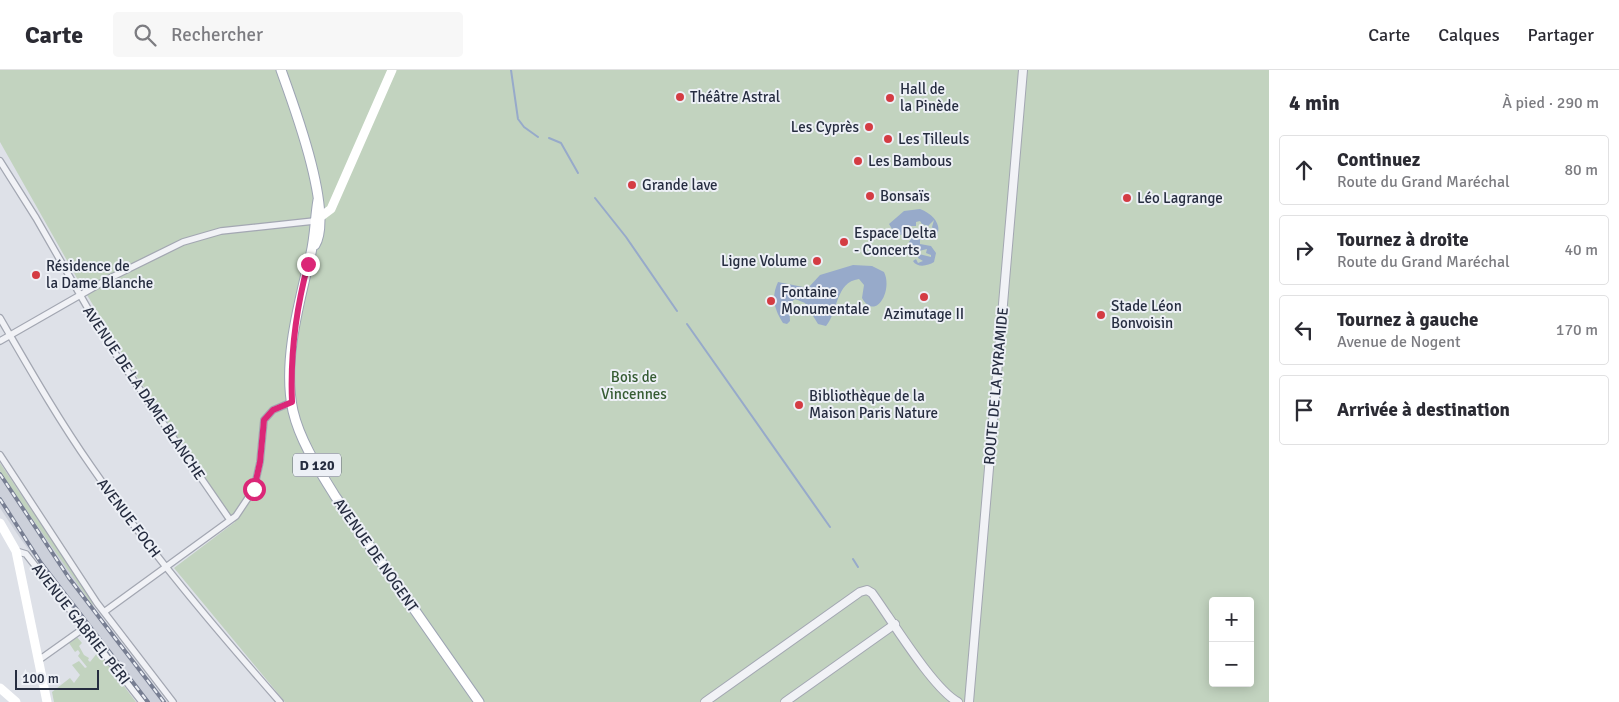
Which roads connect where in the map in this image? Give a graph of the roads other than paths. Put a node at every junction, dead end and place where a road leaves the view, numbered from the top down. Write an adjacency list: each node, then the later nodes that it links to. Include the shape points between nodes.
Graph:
1 (281, 70): 6 (main road, AVENUE DE NOGENT / D 120, via 311,166 318,200)
2 (392, 70): 5 (main road)
3 (1023, 70): 34 (street, ROUTE DE LA PYRAMIDE)
4 (0, 161): 9 (street, AVENUE DE LA DAME BLANCHE)
5 (331, 209): 6 (main road); 7 (main road)
6 (318, 220): 7 (main road, AVENUE DE NOGENT / D 120); 8 (main road, AVENUE DE NOGENT / D 120); 9 (street, via 200,236 160,252)
7 (319, 239): 8 (main road, AVENUE DE NOGENT / D 120)
8 (312, 251): 13 (main road, AVENUE DE NOGENT / D 120, via 293,336)
9 (80, 296): 11 (street); 15 (street, AVENUE DE LA DAME BLANCHE, via 130,378)
10 (0, 318): 11 (street, AVENUE FOCH)
11 (10, 336): 12 (street); 18 (street, AVENUE FOCH, via 90,465)
12 (0, 341)
13 (292, 402): 15 (street, via 273,410 264,420 254,489 244,508); 30 (main road, AVENUE DE NOGENT / D 120, via 305,441 334,496)
14 (0, 455): 19 (street)
15 (230, 520): 18 (street)
16 (0, 523): 17 (main road)
17 (16, 551): 21 (street, AVENUE GABRIEL PÉRI, via 26,554); 22 (main road)
18 (167, 566): 19 (street); 29 (street, AVENUE FOCH)
19 (104, 612): 28 (street)
20 (895, 624): 24 (street, via 872,592 860,592); 32 (street); 33 (street, via 937,684)
21 (84, 628): 22 (street); 27 (street, AVENUE GABRIEL PÉRI)
22 (39, 660): 26 (main road)
23 (0, 688): 25 (main road)
24 (714, 699): 31 (street)
25 (16, 702)
26 (47, 702)
27 (142, 702)
28 (173, 702)
29 (280, 702)
30 (479, 702)
31 (705, 702)
32 (785, 702)
33 (958, 702)
34 (969, 702)

